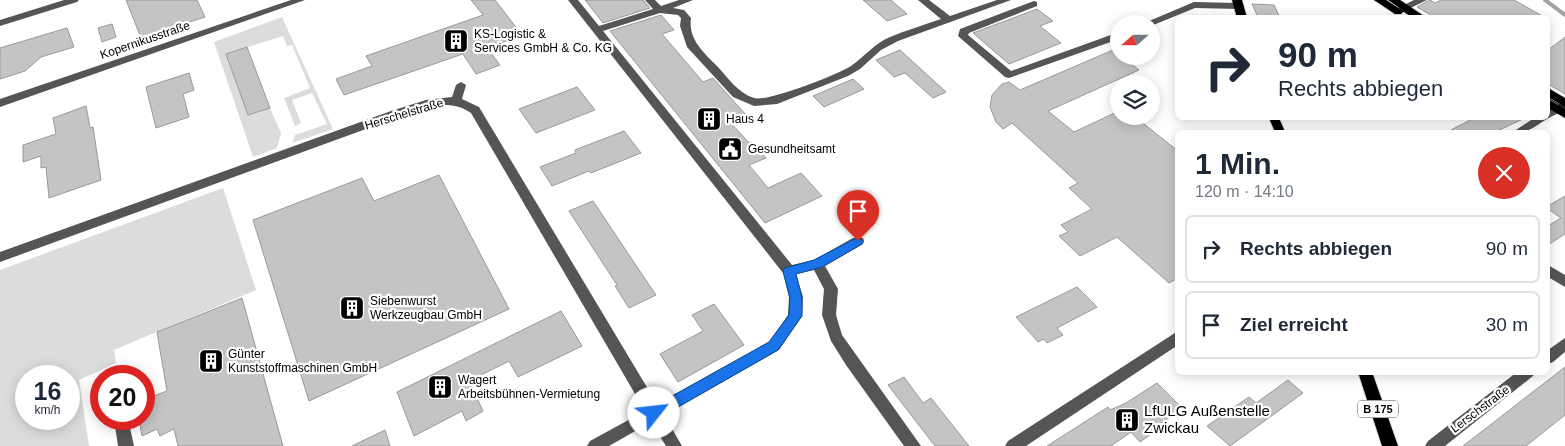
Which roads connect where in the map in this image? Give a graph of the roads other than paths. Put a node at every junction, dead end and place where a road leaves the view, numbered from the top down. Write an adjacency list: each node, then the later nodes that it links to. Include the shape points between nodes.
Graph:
1 (74, 0): 17 (street)
2 (299, 0): 23 (street, Kopernikusstraße)
3 (573, 0): 18 (street)
4 (650, 0): 13 (street)
5 (688, 0): 13 (street)
6 (924, 0): 16 (street)
7 (1006, 0): 16 (street)
8 (1379, 0): 14 (main road)
9 (1393, 0): 14 (main road)
10 (1422, 0): 14 (street)
11 (1238, 3): 15 (street, via 1194,5)
12 (1034, 4): 19 (street, via 964,31 963,36 1008,75)
13 (659, 10): 16 (street, via 681,12 686,18 691,45 737,94 754,102 773,101 844,74 894,39); 18 (street)
14 (1404, 12)
15 (1160, 19)
16 (948, 20)
17 (0, 22)
18 (597, 30): 30 (street)
19 (1110, 39)
20 (461, 85): 22 (street)
21 (1550, 95): 24 (main road)
22 (456, 100): 28 (street, Herschelstraße, via 395,114); 38 (street, Herschelstraße, via 475,110)
23 (0, 103)
24 (1558, 108)
25 (1539, 120): 26 (street)
26 (1522, 130)
27 (858, 241): 29 (street)
28 (0, 257)
29 (817, 264): 30 (street); 43 (street, via 830,289 828,315 836,337)
30 (789, 271): 38 (street, via 796,298 795,316 774,346)
31 (1550, 271): 32 (street)
32 (1565, 282)
33 (1175, 339): 44 (street)
34 (1565, 344): 35 (street)
35 (1550, 356)
36 (1366, 375): 45 (main road, B 175)
37 (1524, 375): 46 (street, Lerschstraße)
38 (654, 413): 41 (street); 42 (street, Herschelstraße)
39 (123, 430): 40 (street)
40 (126, 446)
41 (595, 446)
42 (674, 446)
43 (913, 446)
44 (1013, 446)
45 (1390, 446)
46 (1433, 446)

